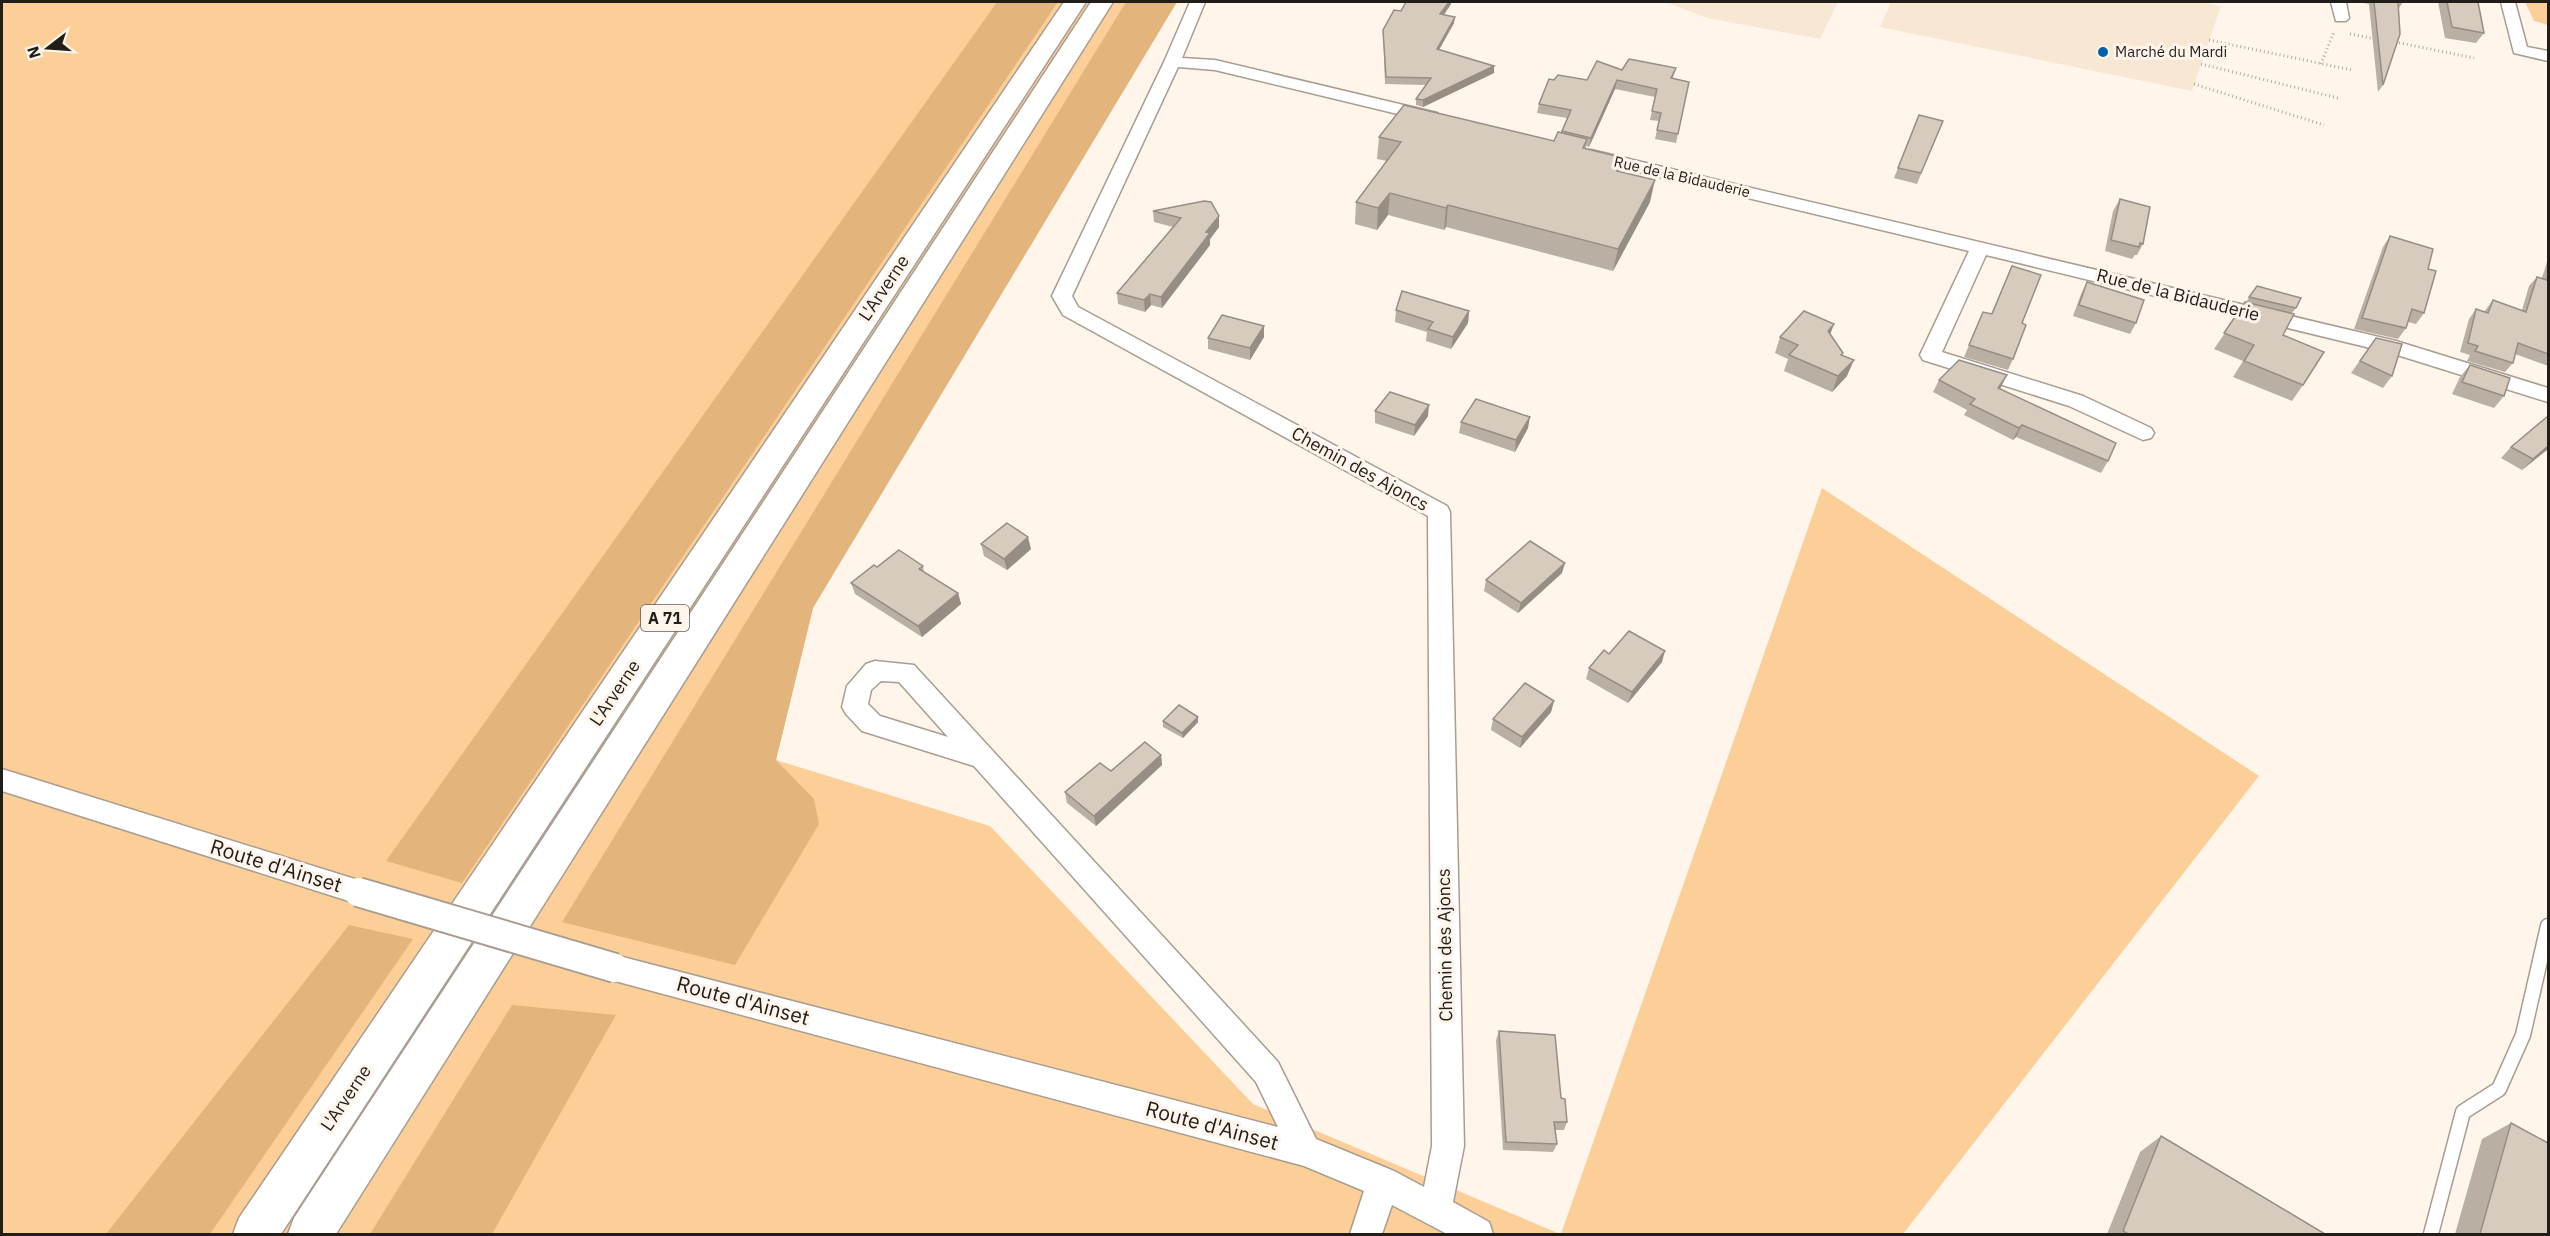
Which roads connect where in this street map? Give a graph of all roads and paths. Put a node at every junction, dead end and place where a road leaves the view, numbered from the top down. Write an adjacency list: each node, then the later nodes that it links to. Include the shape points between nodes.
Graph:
1 (1075, 2): 31 (highway, L'Arverne / A 71)
2 (1102, 2): 32 (highway, L'Arverne / A 71)
3 (1197, 2): 13 (street)
4 (2339, 2): 6 (street)
5 (2508, 2): 11 (street, via 2520,50)
6 (2341, 18): 15 (path)
7 (2347, 33): 9 (path)
8 (2209, 40): 15 (path)
9 (2381, 40)
10 (2393, 42): 12 (path)
11 (2548, 56)
12 (2474, 58)
13 (1172, 62): 19 (street, via 1215,65); 30 (street, Chemin des Ajoncs, via 1062,296 1070,311 1439,512 1448,1146)
14 (2201, 64): 18 (path)
15 (2321, 64): 16 (path)
16 (2352, 70)
17 (2194, 84): 20 (path)
18 (2338, 98)
19 (1446, 121)
20 (2324, 125)
21 (1574, 151): 22 (street, Rue de la Bidauderie)
22 (1980, 247): 23 (street, Rue de la Bidauderie, via 2396,348); 24 (street, via 1930,355 2076,401)
23 (2548, 395)
24 (2143, 433)
25 (982, 758): 28 (street, via 1267,1072)
26 (2, 780): 28 (street, Route d'Ainset, bridge, via 615,968)
27 (2548, 926): 35 (lane, via 2523,1035 2499,1089 2463,1112)
28 (1305, 1150): 29 (street, Route d'Ainset)
29 (1383, 1182): 30 (street, Route d'Ainset); 33 (street)
30 (1436, 1208): 34 (street, Route d'Ainset)
31 (255, 1234)
32 (310, 1234)
33 (1366, 1234)
34 (1477, 1234)
35 (2431, 1234)

